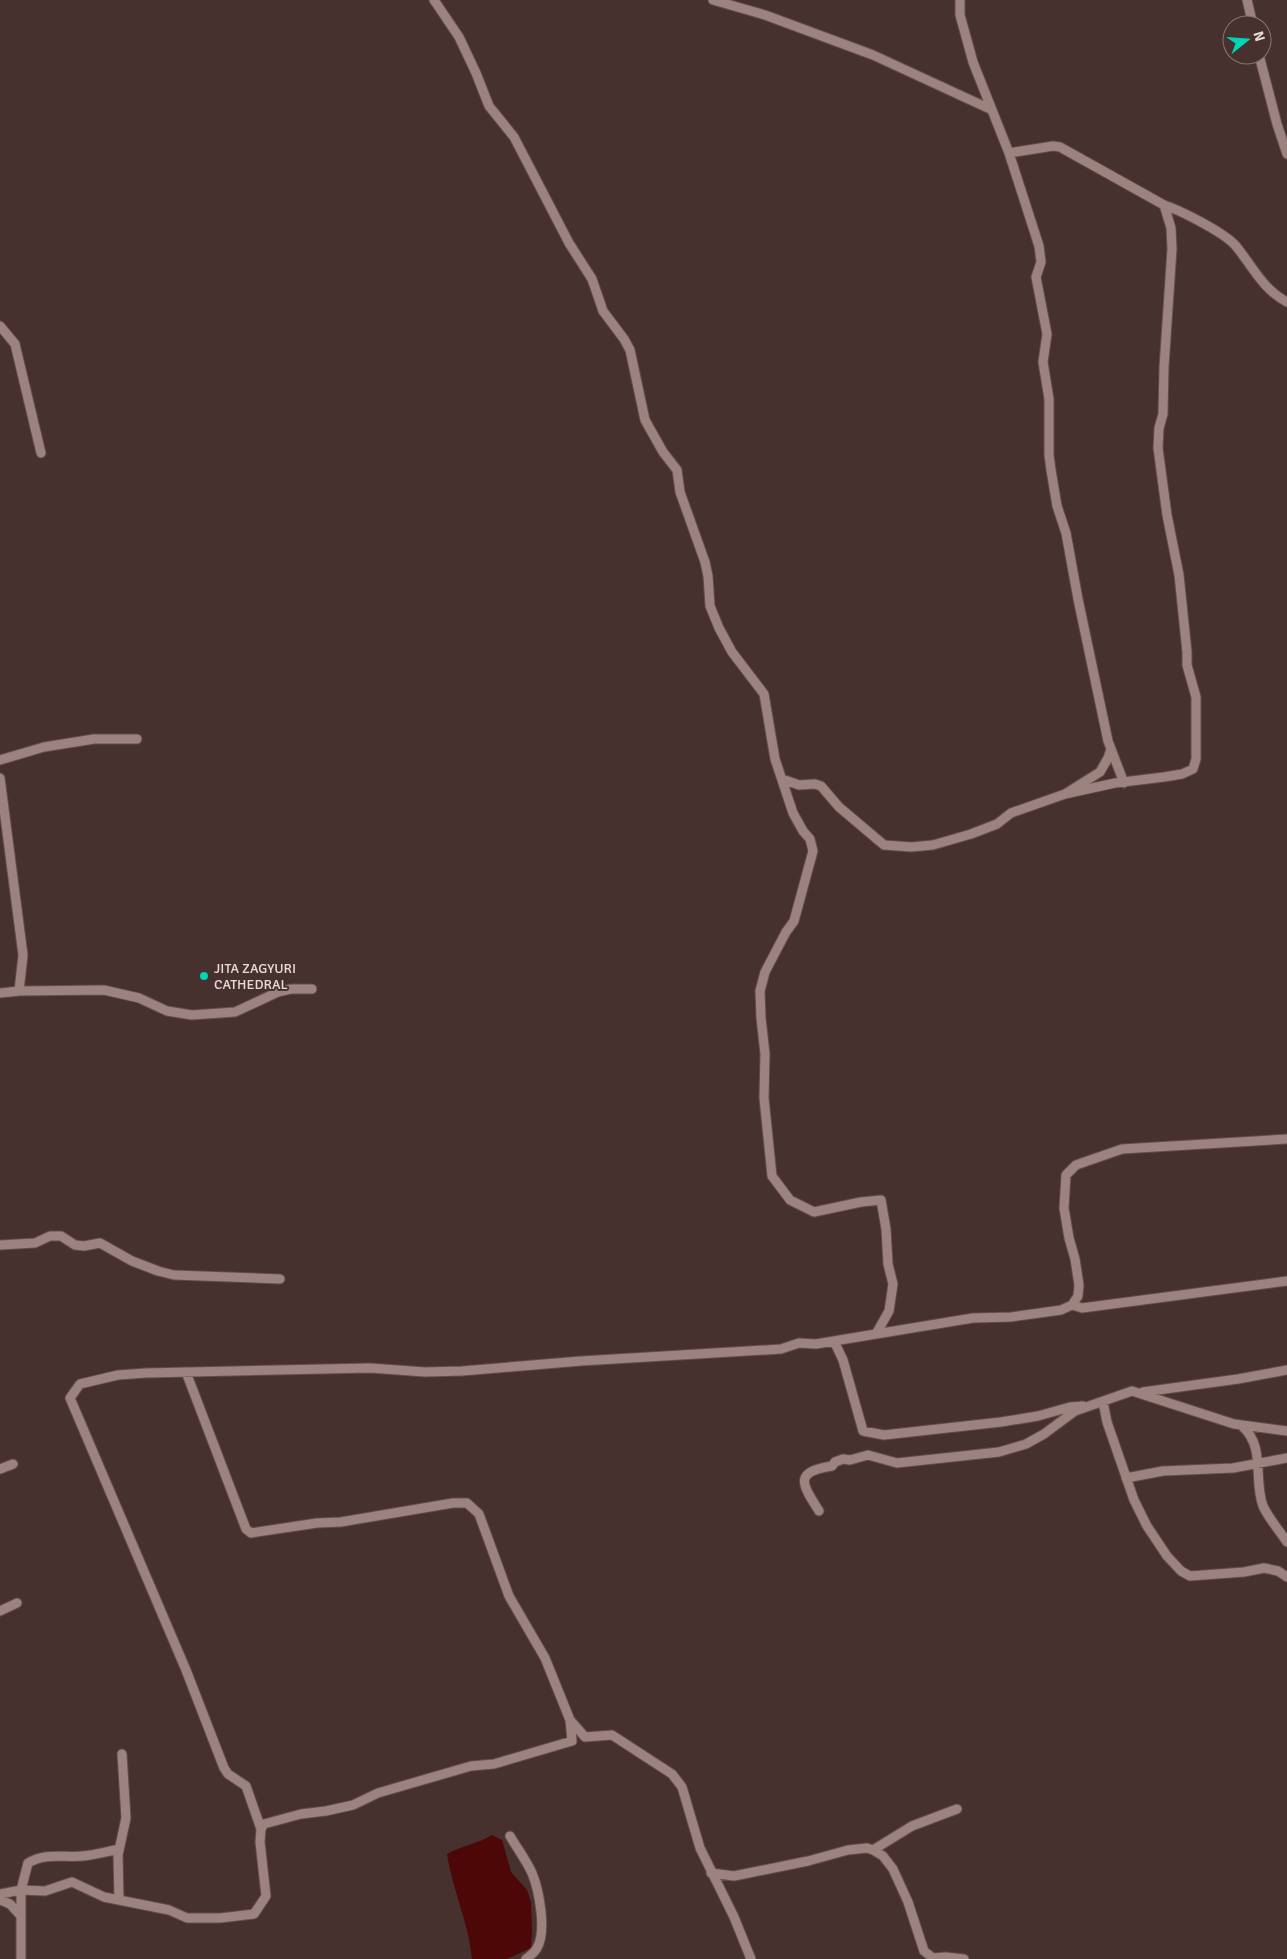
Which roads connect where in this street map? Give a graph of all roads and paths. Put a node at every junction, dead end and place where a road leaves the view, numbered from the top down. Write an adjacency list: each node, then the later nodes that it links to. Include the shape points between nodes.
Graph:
1 (434, 0): 18 (street, via 459,37 489,106 514,137 569,243 592,278 603,311 630,350 645,420 677,470 680,492 705,562 710,606 732,652 764,694 775,759)
2 (713, 0): 7 (street, via 765,15 873,55)
3 (960, 0): 7 (street, via 960,15)
4 (1247, 0): 5 (street)
5 (1251, 15)
6 (1261, 65): 9 (street)
7 (990, 110): 8 (street)
8 (1009, 153): 10 (street, via 1060,147); 15 (street, via 1039,246 1041,262 1036,277 1048,334 1043,362 1051,420 1051,470)
9 (1287, 154)
10 (1164, 205): 11 (street, via 1192,216 1230,241 1258,278); 19 (street, via 1171,228 1172,249 1163,414 1158,428 1158,448 1179,575 1187,665 1196,697 1196,759 1193,769 1182,774)
11 (1287, 302)
12 (0, 326): 13 (street, via 15,344)
13 (41, 453)
14 (138, 739): 16 (street, via 94,740 44,747)
15 (1111, 749): 19 (street); 20 (street, via 1100,772)
16 (0, 760)
17 (0, 778): 22 (street, via 23,955)
18 (782, 779): 20 (street, via 798,785 821,786 839,807 884,845 898,847 932,845 971,834 998,824 1012,813); 29 (street, via 793,812 810,839 812,851 794,921 765,972 760,991 765,1054 764,1098 772,1176 790,1200 814,1212 881,1200 893,1284 889,1311)
19 (1124, 783): 20 (street, via 1115,782)
20 (1065, 794)
21 (312, 989): 22 (street, via 278,992 235,1012 192,1015 167,1011 139,998 110,990)
22 (19, 991): 23 (street)
23 (0, 993)
24 (1287, 1139): 28 (street, via 1122,1149 1076,1165 1066,1175 1064,1208 1079,1284 1078,1296)
25 (0, 1245): 26 (street, via 35,1243 50,1236 61,1236 75,1245 100,1243 158,1272)
26 (280, 1279)
27 (1287, 1281): 28 (street, via 1082,1308)
28 (1072, 1304): 29 (street, via 1061,1310 973,1318)
29 (876, 1334): 30 (street)
30 (834, 1341): 32 (street, via 781,1349 462,1371 370,1368); 35 (street, via 843,1360 863,1431 884,1435 1002,1422 1070,1407)
31 (1287, 1370): 33 (street)
32 (186, 1372): 48 (street, via 246,1529 251,1533 466,1502 479,1514 510,1596 546,1658); 53 (street, via 118,1374 80,1384 70,1398 186,1670 224,1768 246,1786)
33 (1140, 1393): 34 (street, via 1124,1393); 36 (street)
34 (1104, 1402): 35 (street); 42 (street, via 1107,1422)
35 (1090, 1406): 43 (street, via 1075,1411 1026,1444 1000,1452 920,1462 898,1463 868,1455 835,1462 832,1466 809,1472 805,1477 806,1493)
36 (1242, 1426): 37 (street); 40 (street, via 1251,1433 1256,1445)
37 (1287, 1431)
38 (1287, 1458): 40 (street)
39 (13, 1464): 41 (street)
40 (1257, 1464): 42 (street, via 1210,1470 1162,1471); 44 (street, via 1263,1505)
41 (0, 1469)
42 (1126, 1478): 45 (street, via 1147,1526 1180,1571 1190,1576 1264,1568)
43 (819, 1510)
44 (1287, 1542)
45 (1287, 1577)
46 (17, 1604): 47 (street)
47 (0, 1611)
48 (570, 1720): 49 (street); 50 (street)
49 (586, 1737): 50 (street); 57 (street, via 612,1735 672,1774 682,1787)
50 (572, 1741): 53 (street, via 378,1793 353,1805 264,1824)
51 (122, 1754): 61 (street, via 126,1818 118,1855)
52 (957, 1809): 56 (street, via 912,1826)
53 (261, 1829): 61 (street, via 266,1896 254,1914 187,1918 169,1910)
54 (510, 1836): 64 (street, via 532,1872 541,1914 541,1936 537,1948)
55 (115, 1850): 58 (street, via 83,1856 35,1858 28,1863)
56 (873, 1850): 57 (street, via 848,1850 734,1876); 66 (street, via 883,1856 893,1869 924,1951 933,1958)
57 (711, 1873): 65 (street)
58 (21, 1890): 59 (street); 61 (street, via 45,1891 72,1882 104,1898); 62 (street)
59 (0, 1894)
60 (0, 1900): 62 (street, via 10,1904)
61 (119, 1900)
62 (21, 1916): 63 (street)
63 (21, 1959)
64 (526, 1959)
65 (751, 1959)
66 (964, 1959)

